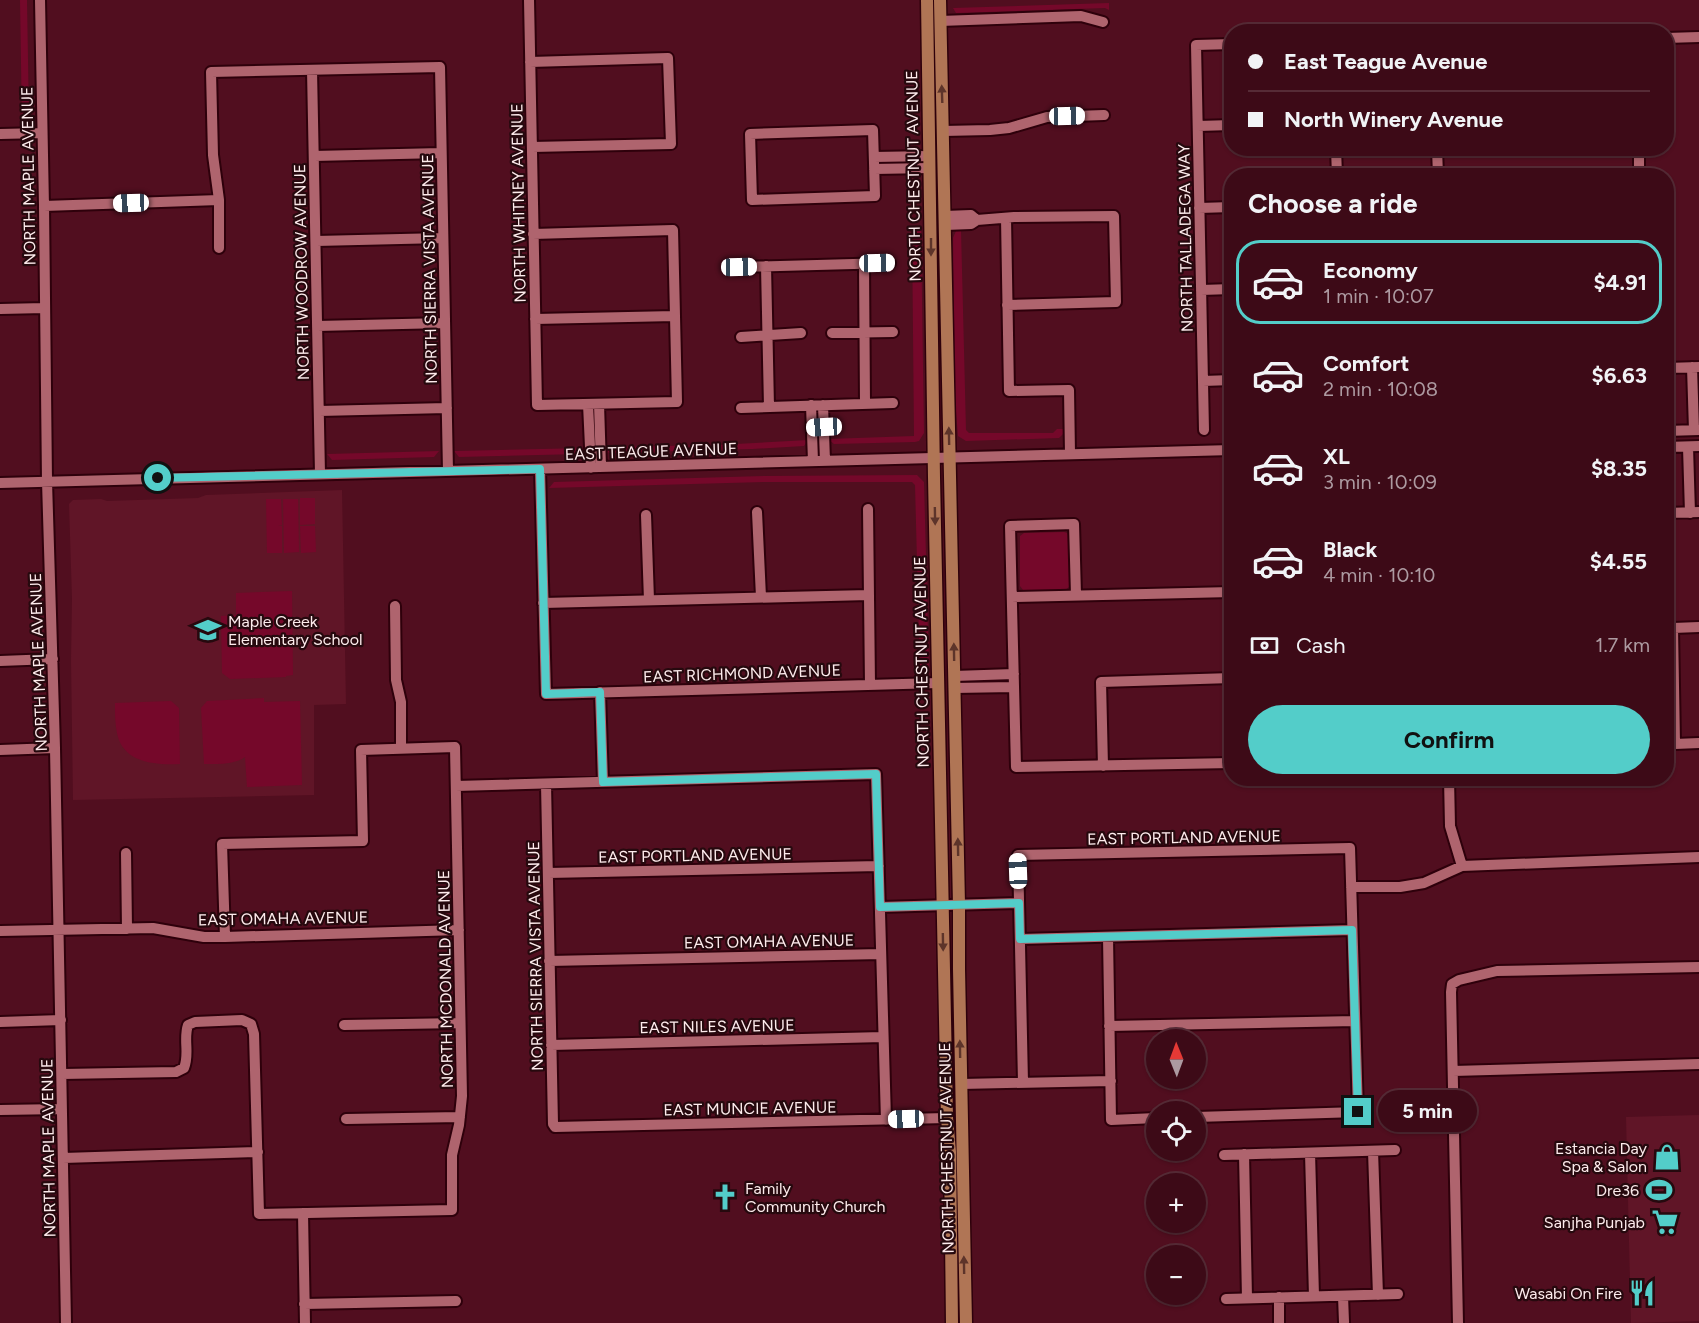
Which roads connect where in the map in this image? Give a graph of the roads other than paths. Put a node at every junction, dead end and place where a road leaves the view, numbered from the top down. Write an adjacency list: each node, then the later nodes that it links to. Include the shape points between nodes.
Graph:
1 (39, 0): 17 (street, NORTH MAPLE AVENUE)
2 (529, 0): 11 (street, NORTH WHITNEY AVENUE)
3 (927, 0): 24 (main road, NORTH CHESTNUT AVENUE)
4 (933, 0): 6 (main road, via 933,13)
5 (940, 0): 6 (main road, NORTH CHESTNUT AVENUE)
6 (940, 21): 7 (street, via 1081,16); 16 (main road, NORTH CHESTNUT AVENUE, one-way to 6)
7 (1102, 22)
8 (1699, 37): 9 (street)
9 (1674, 38)
10 (1224, 44): 15 (street, NORTH TALLADEGA WAY, via 1196,45)
11 (530, 62): 19 (street, NORTH WHITNEY AVENUE); 19 (street, via 668,58 671,144)
12 (312, 70): 20 (street, NORTH SIERRA VISTA AVENUE, via 440,67); 21 (street, NORTH WOODROW AVENUE); 27 (street, via 212,72 213,155)
13 (1104, 115): 16 (street, via 1047,117 990,130)
14 (1224, 125): 15 (street)
15 (1198, 126): 30 (street, NORTH TALLADEGA WAY)
16 (943, 131): 32 (main road, NORTH CHESTNUT AVENUE)
17 (42, 133): 18 (street); 28 (street, NORTH MAPLE AVENUE)
18 (0, 134)
19 (532, 147): 33 (street, NORTH WHITNEY AVENUE)
20 (441, 153): 21 (street); 34 (street, NORTH SIERRA VISTA AVENUE)
21 (314, 156): 35 (street, NORTH WOODROW AVENUE)
22 (896, 156): 23 (street); 24 (street); 26 (street)
23 (874, 157): 25 (street); 25 (street, via 873,130 750,134 752,200 875,196)
24 (930, 162): 26 (street); 32 (main road, via 935,173 937,216 941,224); 78 (main road, NORTH CHESTNUT AVENUE, one-way to 78)
25 (874, 169): 26 (street)
26 (896, 169)
27 (219, 200): 28 (street); 36 (street)
28 (44, 206): 44 (street, NORTH MAPLE AVENUE)
29 (1224, 207): 30 (street)
30 (1199, 208): 41 (street, NORTH TALLADEGA WAY)
31 (1006, 218): 32 (street, via 977,220 971,225); 43 (street); 43 (street, via 1114,216 1116,303)
32 (945, 220): 79 (main road, NORTH CHESTNUT AVENUE, one-way to 32)
33 (533, 234): 46 (street, via 673,230); 47 (street, NORTH WHITNEY AVENUE)
34 (443, 238): 35 (street); 48 (street, NORTH SIERRA VISTA AVENUE)
35 (315, 241): 49 (street, NORTH WOODROW AVENUE)
36 (219, 248)
37 (890, 263): 38 (street)
38 (864, 264): 39 (street); 53 (street)
39 (766, 266): 40 (street); 54 (street)
40 (739, 267)
41 (1201, 290): 42 (street); 59 (street, NORTH TALLADEGA WAY)
42 (1224, 290)
43 (1007, 305): 77 (street, via 1009,391 1069,390)
44 (45, 308): 45 (street); 86 (street, NORTH MAPLE AVENUE)
45 (0, 309)
46 (675, 316): 47 (street); 61 (street, via 677,402)
47 (535, 319): 61 (street, NORTH WHITNEY AVENUE, via 537,405)
48 (445, 323): 49 (street); 66 (street, NORTH SIERRA VISTA AVENUE)
49 (317, 326): 68 (street, NORTH WOODROW AVENUE)
50 (892, 332): 53 (street)
51 (801, 333): 54 (street)
52 (832, 333): 53 (street)
53 (865, 333): 62 (street)
54 (767, 335): 55 (street); 65 (street)
55 (741, 337)
56 (1696, 367): 57 (street); 72 (street)
57 (1674, 368)
58 (1224, 380): 59 (street)
59 (1203, 381): 71 (street, NORTH TALLADEGA WAY)
60 (893, 403): 62 (street)
61 (594, 404): 82 (street)
62 (865, 404): 64 (street)
63 (811, 405): 64 (street); 65 (street); 70 (street)
64 (823, 405): 69 (street)
65 (769, 407): 67 (street)
66 (447, 408): 68 (street); 84 (street, NORTH SIERRA VISTA AVENUE)
67 (741, 408)
68 (319, 411): 85 (street, NORTH WOODROW AVENUE)
69 (824, 427): 70 (street); 80 (street)
70 (812, 428): 81 (street)
71 (1204, 430)
72 (1697, 430): 73 (street)
73 (1674, 431)
74 (1693, 446): 75 (street); 91 (street)
75 (1674, 447)
76 (1224, 450): 77 (street, EAST TEAGUE AVENUE)
77 (1070, 454): 79 (street, EAST TEAGUE AVENUE)
78 (934, 457): 79 (street, EAST TEAGUE AVENUE); 80 (street, EAST TEAGUE AVENUE); 109 (main road, NORTH CHESTNUT AVENUE, one-way to 109)
79 (950, 457): 108 (main road, NORTH CHESTNUT AVENUE, one-way to 79)
80 (825, 460): 81 (street, EAST TEAGUE AVENUE)
81 (813, 461): 82 (street, EAST TEAGUE AVENUE)
82 (596, 468): 83 (street, EAST TEAGUE AVENUE)
83 (540, 469): 84 (street, EAST TEAGUE AVENUE); 99 (street)
84 (448, 471): 85 (street, EAST TEAGUE AVENUE)
85 (320, 474): 86 (street, EAST TEAGUE AVENUE)
86 (47, 481): 87 (street, EAST TEAGUE AVENUE); 103 (street, NORTH MAPLE AVENUE)
87 (0, 483)
88 (868, 509): 94 (street)
89 (757, 512): 96 (street)
90 (1674, 513): 91 (street)
91 (1694, 513)
92 (646, 515): 98 (street)
93 (1224, 592): 95 (street)
94 (869, 595): 96 (street); 110 (street)
95 (1076, 596): 97 (street); 97 (street, via 1074,524 1010,526)
96 (761, 597): 98 (street)
97 (1012, 597): 105 (street)
98 (650, 600): 99 (street)
99 (543, 603): 114 (street, EAST RICHMOND AVENUE, via 546,694)
100 (395, 606): 117 (street)
101 (1699, 627): 102 (street)
102 (1674, 628)
103 (53, 659): 104 (street); 116 (street, NORTH MAPLE AVENUE)
104 (0, 661)
105 (1014, 674): 106 (street); 112 (street)
106 (979, 675): 108 (street); 113 (street)
107 (1224, 678): 120 (street, via 1101,681)
108 (954, 682): 113 (street); 125 (main road, NORTH CHESTNUT AVENUE)
109 (938, 683): 110 (street, EAST RICHMOND AVENUE); 125 (main road, via 946,688 947,748); 134 (main road, NORTH CHESTNUT AVENUE)
110 (870, 685): 114 (street, EAST RICHMOND AVENUE)
111 (1674, 686): 115 (street, via 1675,744)
112 (1014, 687): 113 (street); 120 (street, via 1016,767)
113 (979, 688)
114 (600, 692): 121 (street)
115 (1699, 743)
116 (56, 748): 118 (street); 137 (street, NORTH MAPLE AVENUE)
117 (402, 749): 123 (street, NORTH MCDONALD AVENUE, via 455,747); 141 (street, via 362,750 363,841 222,844)
118 (0, 750)
119 (1224, 763): 120 (street)
120 (1103, 766)
121 (603, 782): 122 (street); 128 (street, via 876,774)
122 (546, 784): 123 (street); 130 (street, NORTH SIERRA VISTA AVENUE)
123 (456, 786): 138 (street, NORTH MCDONALD AVENUE)
124 (1449, 786): 129 (street, via 1450,826)
125 (957, 796): 133 (main road, NORTH CHESTNUT AVENUE, one-way to 125)
126 (126, 853): 136 (street)
127 (1699, 857): 129 (street)
128 (879, 866): 130 (street, EAST PORTLAND AVENUE); 135 (street)
129 (1462, 866): 131 (street, via 1424,884)
130 (548, 873): 145 (street, NORTH SIERRA VISTA AVENUE)
131 (1351, 887): 132 (street, EAST PORTLAND AVENUE, via 1350,848 1018,855); 139 (street)
132 (1019, 903): 133 (street); 143 (street)
133 (959, 905): 134 (street); 160 (main road, NORTH CHESTNUT AVENUE, one-way to 133)
134 (943, 906): 135 (street); 165 (main road, NORTH CHESTNUT AVENUE, one-way to 165)
135 (880, 907): 144 (street)
136 (127, 928): 137 (street, EAST OMAHA AVENUE); 141 (street, EAST OMAHA AVENUE)
137 (59, 930): 140 (street, EAST OMAHA AVENUE); 147 (street, NORTH MAPLE AVENUE)
138 (459, 930): 141 (street, EAST OMAHA AVENUE); 150 (street, NORTH MCDONALD AVENUE)
139 (1352, 930): 142 (street); 148 (street)
140 (0, 931)
141 (225, 937)
142 (1108, 937): 143 (street); 152 (street)
143 (1020, 939): 159 (street)
144 (881, 954): 145 (street, EAST OMAHA AVENUE); 153 (street)
145 (549, 962): 154 (street, NORTH SIERRA VISTA AVENUE)
146 (1699, 967): 156 (street, via 1497,971 1459,980 1452,984 1451,992)
147 (61, 1020): 149 (street); 157 (street, NORTH MAPLE AVENUE)
148 (1355, 1021): 152 (street); 164 (street, via 1358,1112)
149 (0, 1022)
150 (460, 1023): 151 (street); 163 (street, NORTH MCDONALD AVENUE)
151 (344, 1025)
152 (1110, 1026): 158 (street)
153 (883, 1037): 154 (street, EAST NILES AVENUE); 168 (street)
154 (551, 1045): 169 (street, NORTH SIERRA VISTA AVENUE)
155 (1699, 1064): 156 (street)
156 (1453, 1071): 196 (street)
157 (62, 1074): 161 (street, NORTH MAPLE AVENUE); 173 (street, via 176,1072 187,1061 188,1025 242,1020 251,1024 254,1034)
158 (1111, 1081): 159 (street); 166 (street, via 1111,1119)
159 (1023, 1082): 160 (street)
160 (961, 1084): 170 (main road, NORTH CHESTNUT AVENUE)
161 (62, 1109): 162 (street); 177 (street, NORTH MAPLE AVENUE)
162 (0, 1110)
163 (460, 1117): 167 (street); 178 (street, NORTH MCDONALD AVENUE, via 452,1155 452,1210)
164 (1206, 1117)
165 (947, 1118): 168 (street, EAST MUNCIE AVENUE); 170 (main road, via 954,1125 955,1140); 192 (main road, NORTH CHESTNUT AVENUE)
166 (1146, 1118)
167 (346, 1119)
168 (886, 1120): 169 (street, EAST MUNCIE AVENUE)
169 (555, 1127)
170 (962, 1149): 193 (main road, NORTH CHESTNUT AVENUE, one-way to 170)
171 (1395, 1150): 172 (street)
172 (1373, 1151): 174 (street); 180 (street)
173 (258, 1152): 177 (street); 178 (street, via 259,1214)
174 (1310, 1153): 175 (street); 181 (street)
175 (1244, 1154): 176 (street); 185 (street)
176 (1224, 1155)
177 (63, 1158): 184 (street, NORTH MAPLE AVENUE)
178 (303, 1213): 188 (street)
179 (1398, 1294): 180 (street)
180 (1378, 1295): 182 (street)
181 (1314, 1296): 182 (street); 183 (street)
182 (1343, 1296): 195 (street)
183 (1279, 1297): 185 (street); 194 (street)
184 (66, 1298): 189 (street); 190 (street, NORTH MAPLE AVENUE)
185 (1247, 1298): 186 (street)
186 (1226, 1299)
187 (456, 1301): 188 (street)
188 (304, 1304): 191 (street)
189 (58, 1323)
190 (66, 1323)
191 (305, 1323)
192 (951, 1323)
193 (966, 1323)
194 (1279, 1323)
195 (1344, 1323)
196 (1458, 1323)

